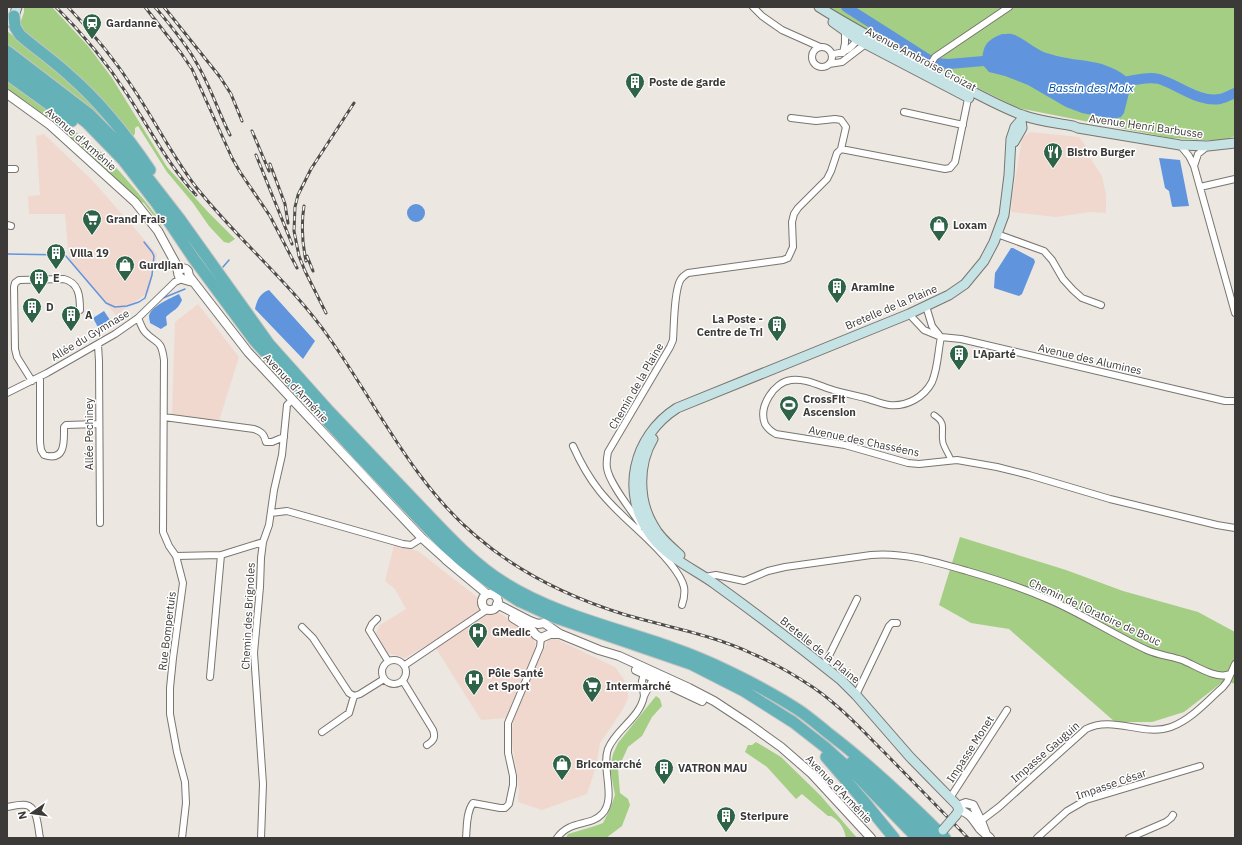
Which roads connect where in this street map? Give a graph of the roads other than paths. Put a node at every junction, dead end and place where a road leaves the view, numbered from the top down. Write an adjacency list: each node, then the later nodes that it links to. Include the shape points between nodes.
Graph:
1 (753, 7): 8 (street, via 782,30)
2 (816, 7): 6 (main road, Avenue Ambroise Croizat)
3 (819, 7): 7 (main road, Avenue Ambroise Croizat)
4 (1009, 7): 14 (street)
5 (13, 15): 31 (highway, via 15,27 20,35 71,76 103,108 135,148)
6 (844, 31): 7 (main road, Avenue Ambroise Croizat); 10 (street)
7 (865, 39): 10 (street); 13 (street, via 842,62); 14 (main road, Avenue Ambroise Croizat)
8 (820, 47): 11 (street, via 828,49); 13 (street, via 813,52 814,64 820,67)
9 (7, 52): 31 (highway, via 88,113 142,169)
10 (843, 53): 11 (street)
11 (832, 54): 13 (street)
12 (7, 63): 33 (highway, via 86,122 123,160)
13 (829, 64)
14 (929, 66): 17 (main road, Avenue Ambroise Croizat)
15 (7, 74): 33 (highway, via 86,130)
16 (7, 94): 34 (street, Avenue d'Arménie, via 55,129 135,202 153,222)
17 (969, 95): 19 (main road, Avenue Ambroise Croizat, via 989,108); 21 (street)
18 (904, 112): 21 (street)
19 (1022, 117): 23 (main road, Avenue Henri Barbusse, via 1046,126 1078,128); 32 (main road, Bretelle de la Plaine, via 1011,139 1004,215)
20 (791, 118): 25 (street, via 841,120 846,127)
21 (963, 125): 25 (street, via 955,162 950,168 945,169)
22 (1235, 143): 24 (main road, Avenue Henri Barbusse)
23 (1180, 145): 24 (main road, Avenue Henri Barbusse); 26 (street)
24 (1208, 146): 26 (street, via 1198,154)
25 (841, 149): 56 (street, Chemin de la Plaine, via 827,179 794,214 792,247 788,258 688,273 680,279 670,348 608,452 607,469 611,480)
26 (1194, 166): 30 (street)
27 (7, 168): 28 (street)
28 (15, 169)
29 (1235, 179): 30 (street)
30 (1200, 187): 38 (street)
31 (179, 218): 98 (highway, via 269,344 292,371 426,514 477,563 503,582 534,599 696,657 766,692 825,737 892,800)
32 (997, 234): 35 (street, via 1044,251 1063,279 1082,298); 36 (main road, Bretelle de la Plaine, via 984,262 965,284 950,295)
33 (182, 240): 88 (highway, via 232,312 263,350 415,515 474,571 519,601 547,614 691,664 744,690)
34 (181, 274): 40 (street, Allée du Gymnase); 46 (street, Avenue d'Arménie, via 195,284 248,352)
35 (1101, 305)
36 (926, 306): 39 (main road, Bretelle de la Plaine); 41 (street, via 932,326)
37 (80, 310): 44 (street, via 77,288 68,280 19,280 15,283 15,350)
38 (1235, 313)
39 (909, 314): 41 (street, Avenue des Alumines, via 924,330); 56 (main road, Bretelle de la Plaine, via 677,408 669,414 648,437 637,459 634,486)
40 (138, 318): 42 (street, Allée du Gymnase); 49 (street, Rue Bompertuis, via 145,332 159,342 163,350)
41 (941, 337): 47 (street, Avenue des Alumines, via 961,339); 53 (street, Avenue des Chasséens, via 932,381 919,398 905,404 890,405 805,381 785,381 772,390 764,416 766,425 776,434 845,445 908,463)
42 (98, 345): 43 (street, Allée du Gymnase); 50 (street, Allée Pechiney)
43 (40, 377): 44 (street, Allée du Gymnase); 50 (street, via 40,442 44,455 54,456 64,447 66,424)
44 (32, 381): 45 (street, Allée du Gymnase)
45 (7, 394)
46 (292, 400): 51 (street, Chemin des Brignoles, via 287,405); 58 (street, Avenue d'Arménie)
47 (1235, 401)
48 (934, 415): 53 (street, via 942,423 943,443)
49 (164, 417): 51 (street, via 254,429 265,435 266,442); 61 (street, Rue Bompertuis, via 163,532)
50 (99, 424): 55 (street, Allée Pechiney)
51 (284, 437): 54 (street, Chemin des Brignoles)
52 (572, 446): 56 (street, via 595,487 614,509)
53 (951, 460): 57 (street, Avenue des Chasséens, via 1011,471 1110,499)
54 (270, 513): 58 (street, via 287,510 403,544 411,545); 59 (street, Chemin des Brignoles, via 269,526)
55 (100, 524)
56 (643, 525): 62 (main road, Bretelle de la Plaine, via 666,552); 65 (street, via 681,579 684,593)
57 (1235, 528)
58 (421, 539): 63 (street, Avenue d'Arménie)
59 (263, 542): 60 (street); 102 (street, Chemin des Brignoles, via 254,665 263,784)
60 (221, 555): 61 (street); 82 (street)
61 (176, 556): 101 (street, Rue Bompertuis, via 183,583 170,688 170,714 186,782)
62 (705, 577): 78 (main road, Bretelle de la Plaine); 80 (street, Chemin de l'Oratoire de Bouc, via 716,575 744,580 777,568 878,554 913,558 1016,586 1050,600 1149,651 1181,660 1217,675)
63 (485, 596): 66 (street, via 495,596); 66 (street, via 482,604 485,608 490,610)
64 (857, 599): 78 (street)
65 (682, 605)
66 (496, 606): 69 (street); 74 (street)
67 (485, 611): 77 (street)
68 (377, 619): 75 (street, via 369,630)
69 (538, 624): 71 (street, via 544,623); 74 (street, via 534,629)
70 (897, 624): 85 (street, via 892,623 889,626)
71 (548, 626): 73 (street, Avenue d'Arménie); 74 (street, via 549,631)
72 (302, 627): 86 (street, via 313,638)
73 (560, 634): 74 (street, Avenue d'Arménie); 79 (street, Avenue d'Arménie)
74 (541, 635): 103 (street, via 540,647 508,723 508,753 513,776 509,804 505,808 500,808 473,803)
75 (388, 661): 77 (street, via 399,660); 83 (street, via 382,671)
76 (1235, 664): 80 (street)
77 (405, 665): 84 (street)
78 (824, 666): 85 (main road, Bretelle de la Plaine)
79 (645, 671): 81 (street, Avenue d'Arménie); 87 (street, via 642,681)
80 (1230, 674): 97 (street, Impasse Gauguin, via 1223,687 1184,721 1171,727 1153,730 1105,724 1086,729)
81 (654, 676): 87 (street); 105 (street, Avenue d'Arménie, via 732,714 781,747 812,774)
82 (210, 677)
83 (384, 679): 84 (street, via 393,684); 86 (street)
84 (403, 681): 91 (street, via 433,730 434,738)
85 (856, 695): 93 (main road, Bretelle de la Plaine)
86 (354, 696): 90 (street, via 350,713)
87 (644, 696): 104 (street, via 638,711 608,748 606,809 593,820 572,825)
88 (767, 705): 106 (highway, via 833,765); 107 (highway, via 794,722 855,774)
89 (1007, 710): 93 (street, Impasse Monet)
90 (322, 732)
91 (427, 746)
92 (1200, 766): 108 (street, Impasse César, via 1086,800 1067,810)
93 (950, 798): 95 (main road, Bretelle de la Plaine)
94 (7, 807): 100 (street, via 27,805 33,809)
95 (958, 810): 97 (street, via 966,803 971,804 975,808); 98 (main road, bridge)
96 (1173, 815): 109 (street, via 1166,822)
97 (979, 822): 99 (street, via 980,829)
98 (939, 835)
99 (988, 836)
100 (40, 838)
101 (182, 838)
102 (261, 838)
103 (466, 838)
104 (557, 838)
105 (871, 838)
106 (894, 838)
107 (917, 838)
108 (1037, 838)
109 (1128, 838)

